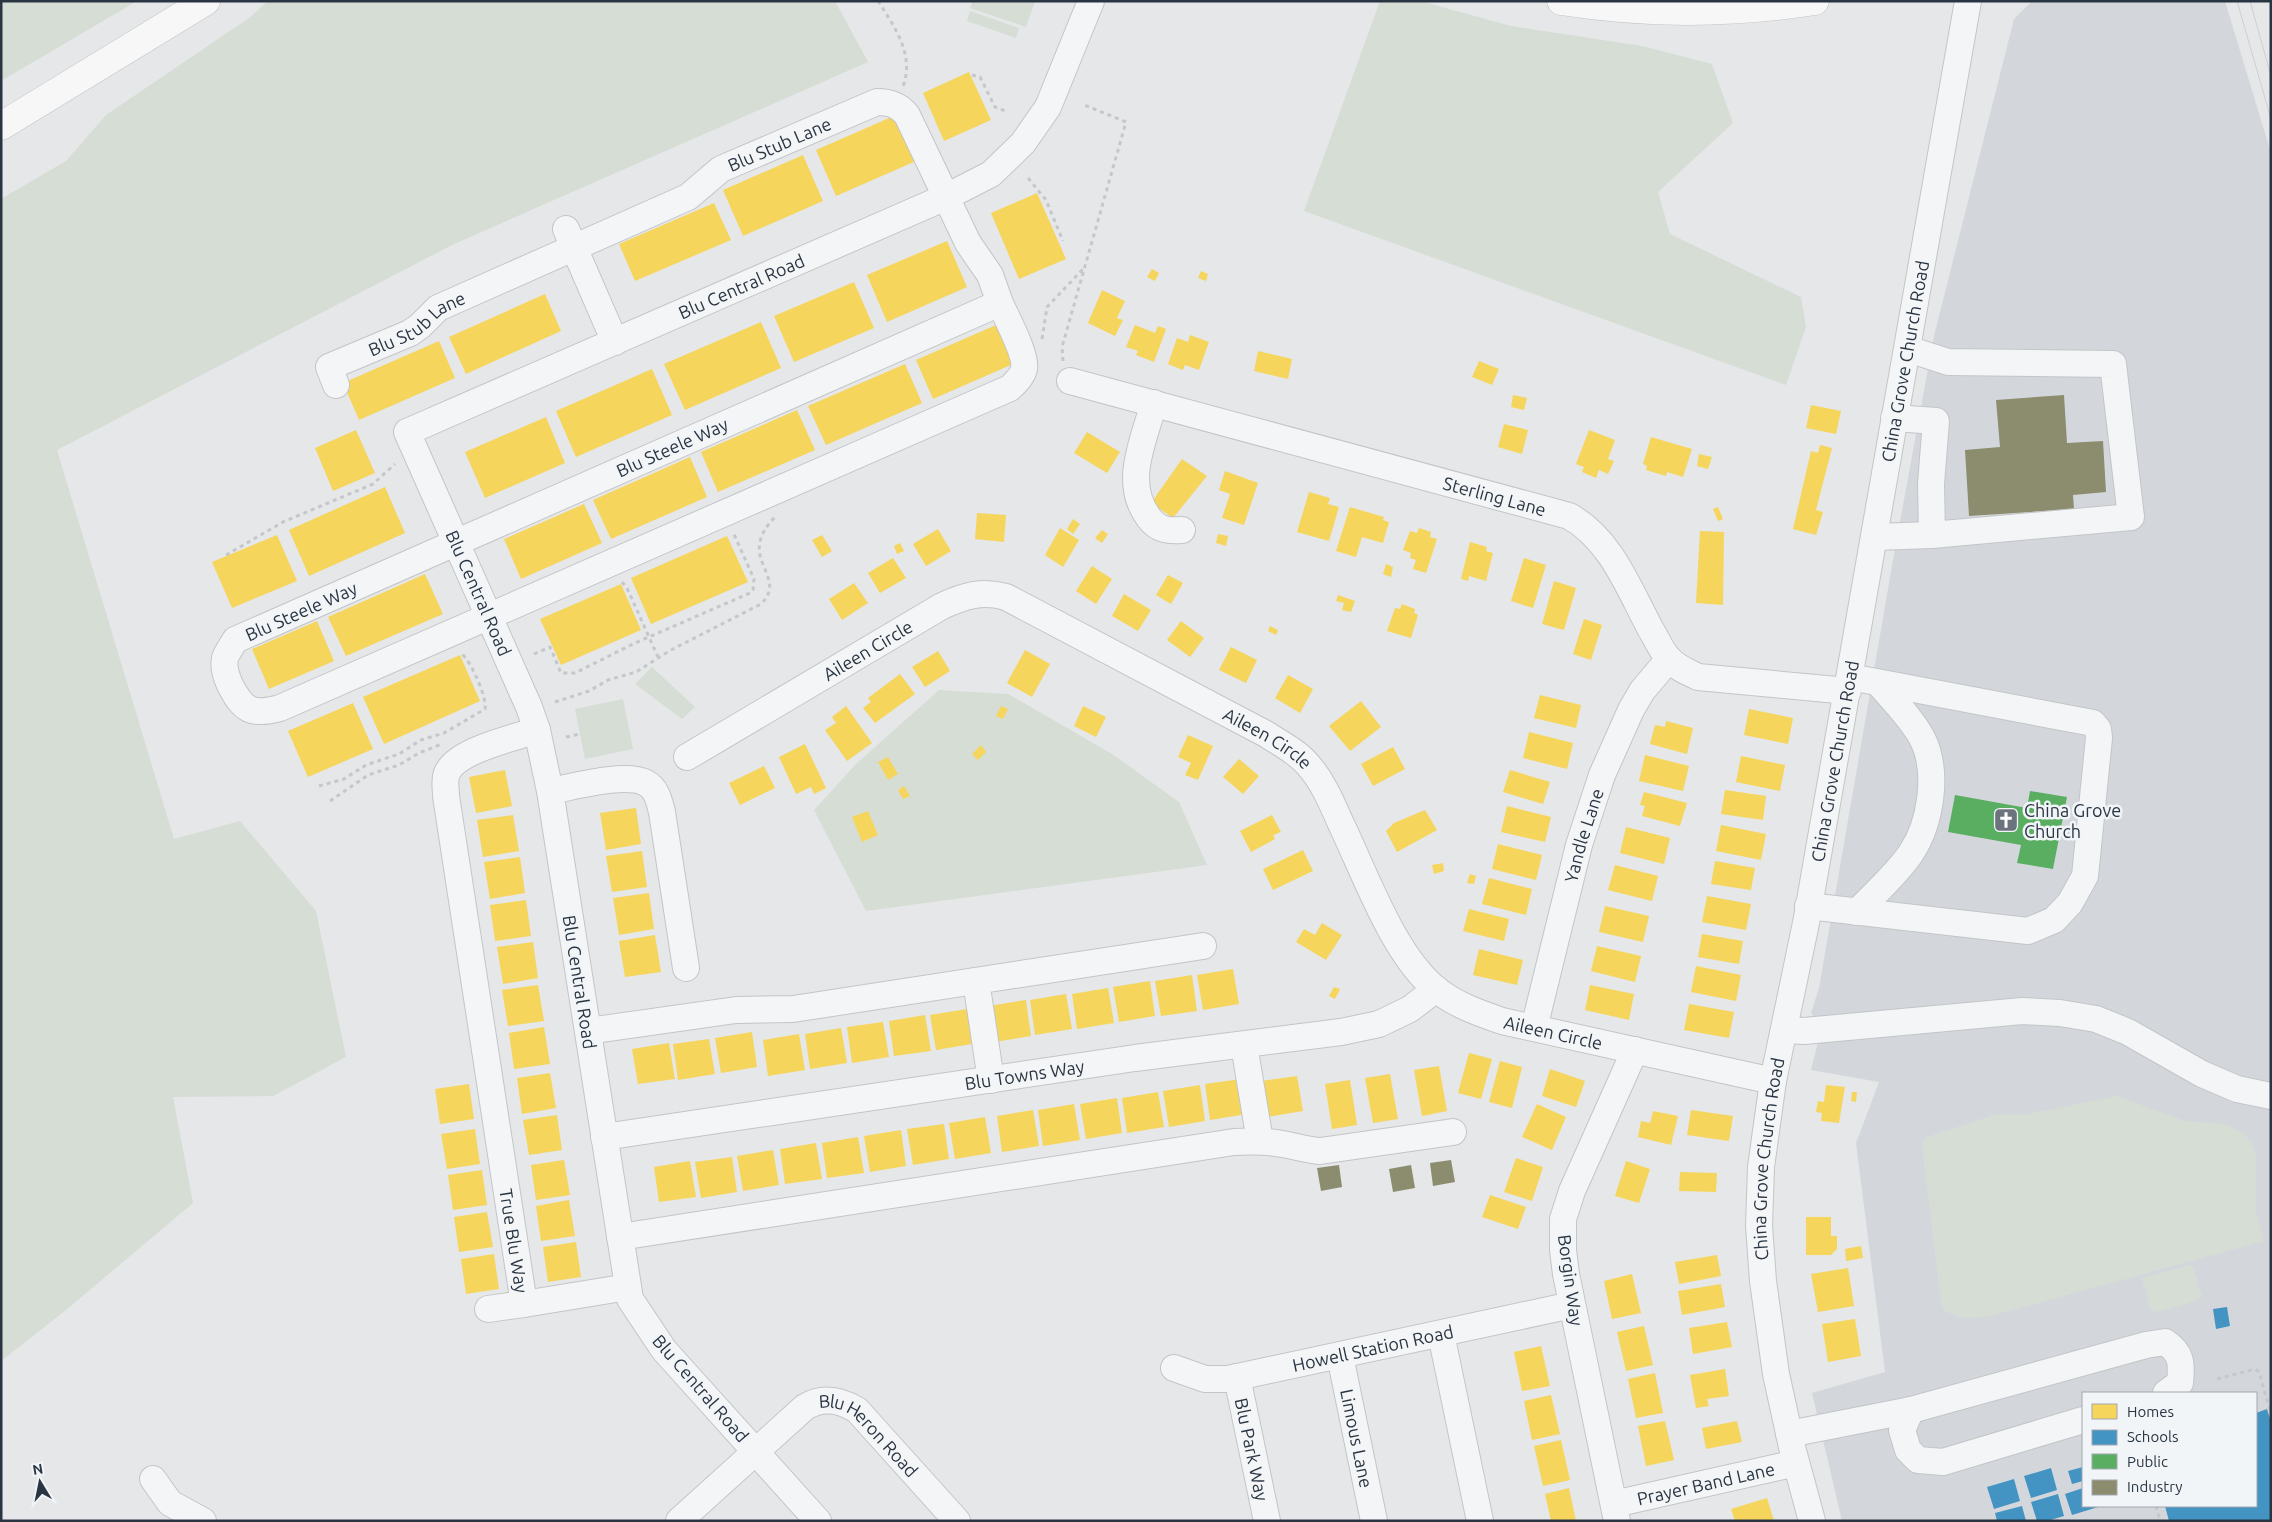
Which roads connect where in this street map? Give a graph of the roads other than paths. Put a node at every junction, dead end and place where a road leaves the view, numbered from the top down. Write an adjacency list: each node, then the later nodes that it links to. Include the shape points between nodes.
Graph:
1 (206, 1): 6 (main road)
2 (1091, 1): 7 (street, Blu Central Road, via 1048,107 1023,143 991,174)
3 (1561, 1): 4 (main road, via 1651,11 1721,10)
4 (1815, 1)
5 (1968, 1): 11 (street, China Grove Church Road)
6 (1, 126)
7 (946, 197): 8 (street, Blu Stub Lane, via 902,108 877,102 721,168 688,197); 9 (street, via 968,243 990,275); 10 (street, Blu Central Road)
8 (570, 238): 10 (street); 13 (street, Blu Stub Lane, via 438,308 410,333 329,367)
9 (1000, 302): 19 (street, Blu Steele Way); 20 (street, via 1022,355 1024,368 1010,388)
10 (615, 342): 19 (street, Blu Central Road, via 407,432)
11 (1908, 349): 15 (street, China Grove Church Road); 17 (street, via 1948,362 2113,364 2131,517)
12 (1068, 373): 14 (street, Sterling Lane)
13 (336, 385)
14 (1154, 403): 16 (street, via 1136,466 1137,496 1143,511 1162,530); 21 (street, Sterling Lane, via 1569,516 1596,535 1608,552)
15 (1894, 418): 17 (street, via 1936,421 1931,484); 18 (street, China Grove Church Road)
16 (1182, 530)
17 (1932, 535): 18 (street)
18 (1875, 537): 22 (street, China Grove Church Road)
19 (456, 543): 20 (street, Blu Central Road); 20 (street, Blu Steele Way, via 235,640 225,657 225,674 240,704 266,712)
20 (488, 615): 24 (street, Blu Central Road)
21 (1669, 659): 22 (street, Sterling Lane, via 1698,677); 33 (street, Yandle Lane, via 1642,691 1631,710 1602,775 1579,845)
22 (1849, 684): 23 (street, Sterling Lane); 27 (street, China Grove Church Road)
23 (1879, 684): 28 (street, via 1922,739 1931,784 1916,846); 28 (street, Sterling Lane, via 2093,723 2098,729 2096,778 2085,876 2070,904 2054,920 2028,931)
24 (538, 730): 26 (street, Blu Central Road); 46 (street, True Blu Way, via 454,761 446,774 446,796)
25 (687, 757): 32 (street, Aileen Circle, via 942,606 977,593 1006,597 1292,750 1308,765 1331,802 1406,958)
26 (550, 791): 30 (street, via 629,778 646,783 656,792 662,812); 35 (street, Blu Central Road)
27 (1808, 906): 28 (street); 34 (street, China Grove Church Road)
28 (1857, 912)
29 (1204, 946): 31 (street)
30 (686, 968)
31 (976, 981): 35 (street, via 794,1009 736,1010); 38 (street)
32 (1436, 990): 33 (street, Aileen Circle, via 1475,1012); 36 (street, Blu Towns Way, via 1410,1009 1380,1024)
33 (1534, 1028): 37 (street, Aileen Circle)
34 (1784, 1030): 39 (street, China Grove Church Road); 40 (street, via 1804,1031 2022,1011 2060,1013 2112,1025 2211,1078 2237,1089)
35 (588, 1032): 42 (street, Blu Central Road)
36 (1244, 1045): 38 (street, Blu Towns Way); 43 (street)
37 (1635, 1050): 39 (street, Aileen Circle); 47 (street, Borgin Way, via 1572,1191 1563,1219 1562,1250)
38 (991, 1080): 42 (street, Blu Towns Way)
39 (1773, 1081): 56 (street, China Grove Church Road, via 1761,1166 1759,1226 1776,1374)
40 (2271, 1096)
41 (1454, 1132): 43 (street, via 1320,1151)
42 (604, 1138): 44 (street, Blu Central Road)
43 (1260, 1141): 44 (street, via 1234,1142)
44 (620, 1237): 45 (street, Blu Central Road)
45 (628, 1287): 46 (street, True Blu Way); 57 (street, Blu Central Road, via 630,1299 664,1350)
46 (524, 1304): 48 (street)
47 (1572, 1305): 49 (street, Howell Station Road); 60 (street, Borgin Way)
48 (488, 1310)
49 (1441, 1334): 50 (street, Howell Station Road); 67 (street)
50 (1340, 1356): 52 (street, Howell Station Road); 66 (street, Limous Lane)
51 (1174, 1368): 52 (street, Howell Station Road, via 1205,1380)
52 (1237, 1377): 65 (street, Blu Park Way)
53 (2167, 1392): 54 (street, via 2180,1382 2182,1365 2176,1349 2165,1342)
54 (1911, 1410): 55 (street, via 1902,1430 1908,1450 1918,1460 1943,1462); 56 (street)
55 (2082, 1420)
56 (1789, 1434): 58 (street, China Grove Church Road)
57 (756, 1451): 62 (street, Blu Heron Road); 63 (street, Blu Central Road); 64 (street, Blu Heron Road, via 810,1404 819,1400 843,1402 857,1410)
58 (1796, 1463): 60 (street, Prayer Band Lane); 68 (street, China Grove Church Road)
59 (154, 1479): 61 (street, via 178,1509)
60 (1616, 1512)
61 (202, 1521)
62 (679, 1521)
63 (818, 1521)
64 (957, 1521)
65 (1267, 1521)
66 (1374, 1521)
67 (1480, 1521)
68 (1812, 1521)

